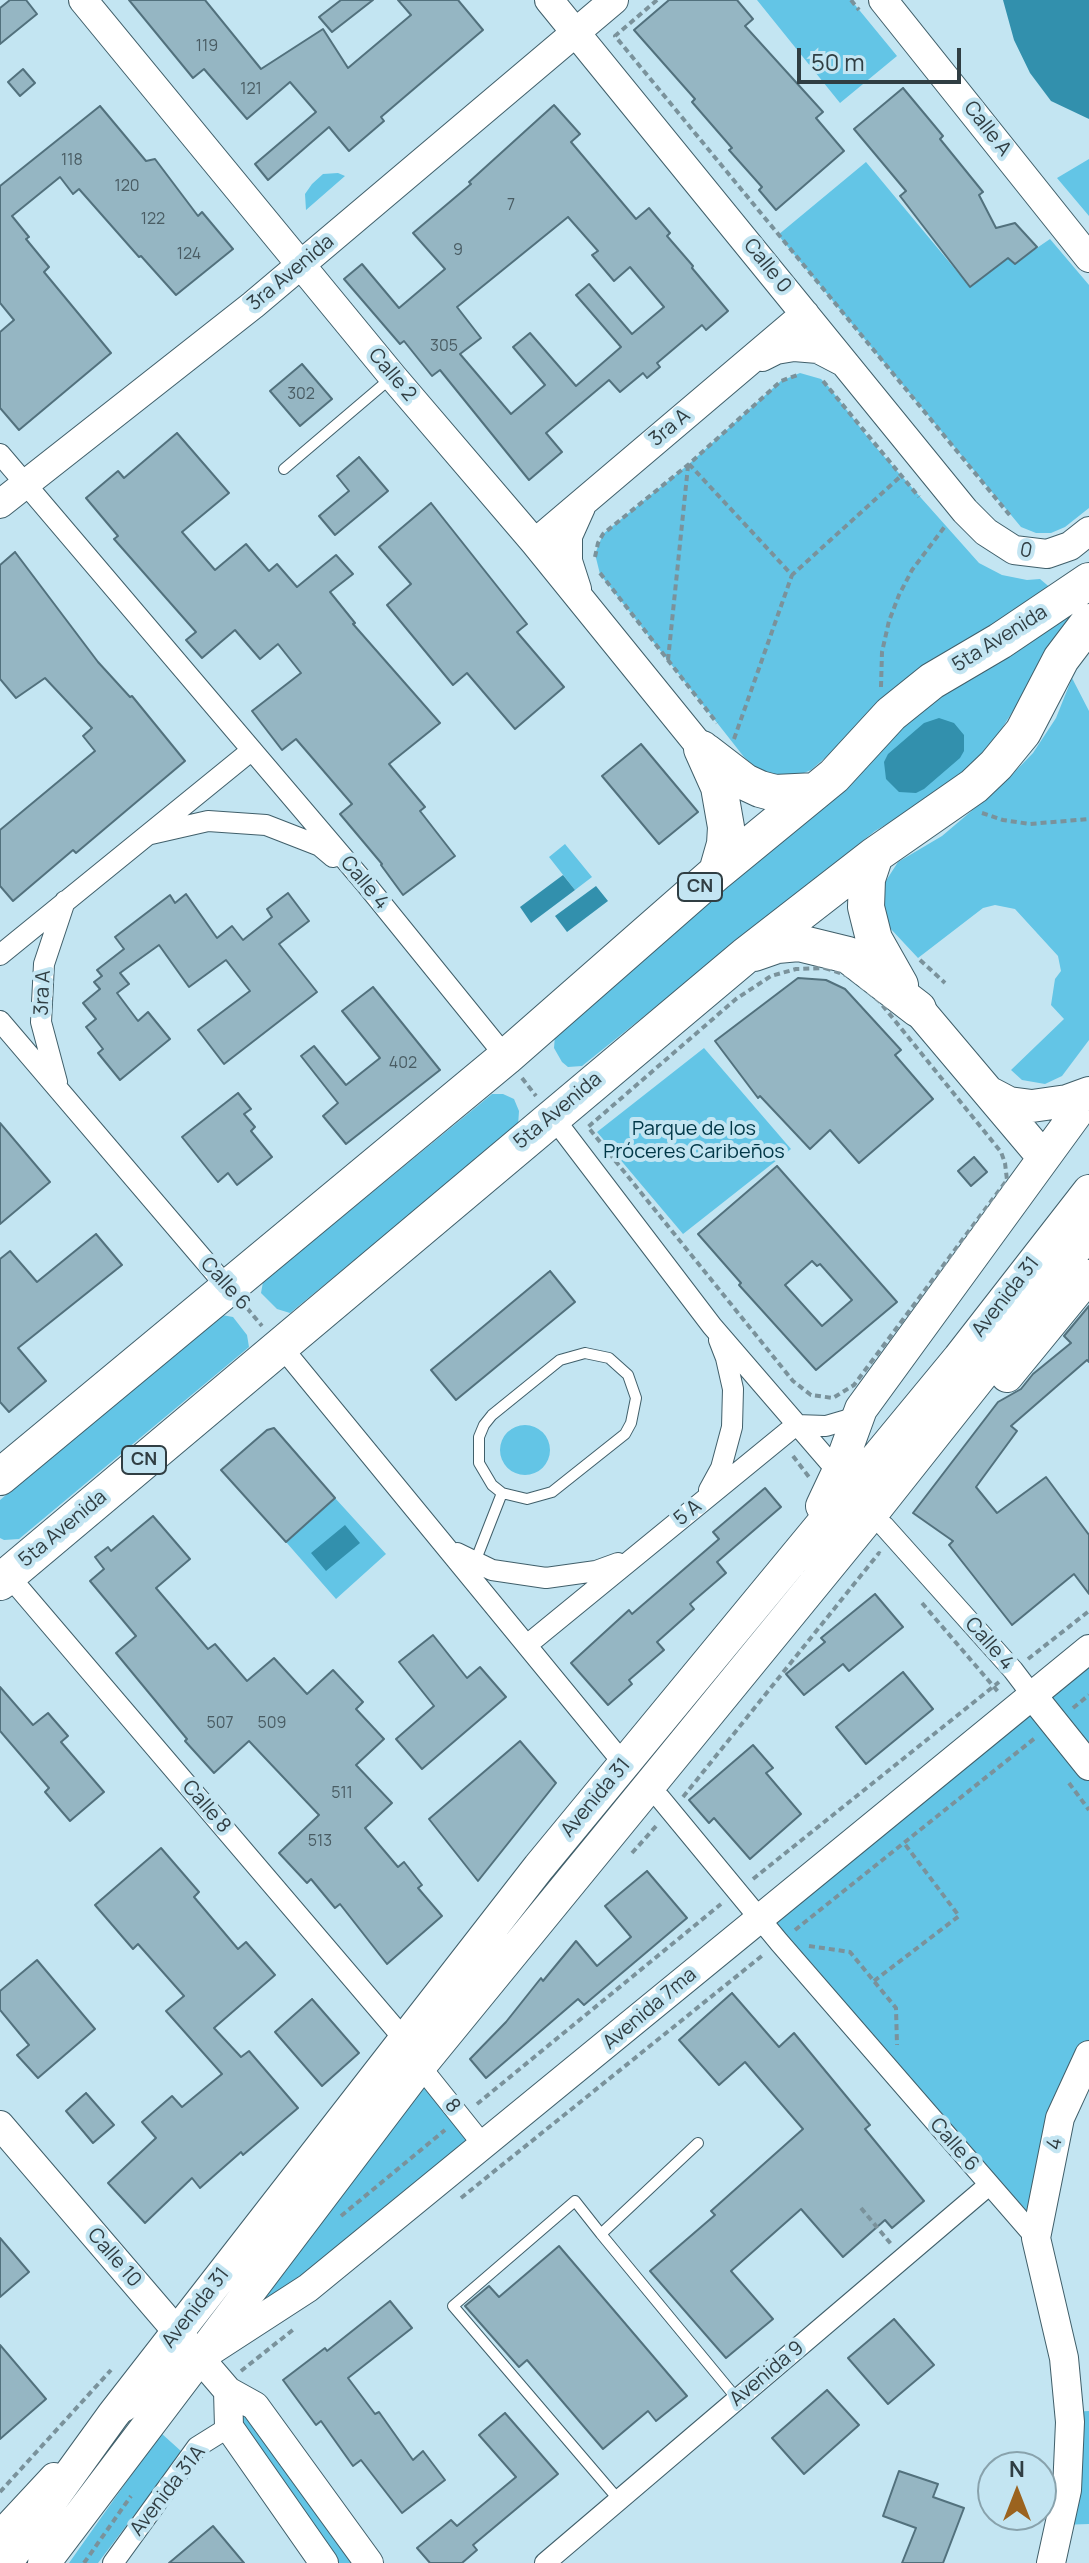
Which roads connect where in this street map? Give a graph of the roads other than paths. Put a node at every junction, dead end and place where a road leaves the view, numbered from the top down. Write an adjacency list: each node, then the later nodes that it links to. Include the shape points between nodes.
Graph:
1 (83, 0): 7 (main road, Calle 2)
2 (549, 0): 5 (main road, Calle 0)
3 (614, 0): 5 (main road, 3ra Avenida)
4 (883, 0): 6 (main road, Calle A)
5 (577, 34): 7 (main road, 3ra Avenida); 8 (main road, Calle 0)
6 (1089, 258)
7 (300, 265): 11 (main road, Calle 2); 14 (main road, 3ra Avenida)
8 (805, 314): 9 (main road, Calle 0); 10 (main road, 3ra A)
9 (845, 363): 10 (main road, via 818,349 794,347); 17 (main road, Calle 0)
10 (743, 366): 15 (main road, 3ra A)
11 (393, 377): 13 (lane); 19 (main road, Calle 2)
12 (0, 454): 14 (street, Calle 4)
13 (284, 469)
14 (25, 483): 16 (main road, 3ra Avenida); 24 (street, Calle 4)
15 (583, 503): 19 (main road, 3ra A); 21 (main road, via 568,536 568,561)
16 (0, 504)
17 (986, 532): 18 (main road, 0, via 1014,550 1033,554 1047,554)
18 (1080, 539)
19 (535, 543): 21 (main road, Calle 2)
20 (1089, 581): 25 (highway, 5ta Avenida / CN, via 932,681 891,714)
21 (585, 604): 23 (main road, Calle 2)
22 (1089, 622): 27 (highway, 5ta Avenida / CN, via 1061,659 1023,732 996,765 957,800)
23 (702, 749): 25 (highway, via 760,789); 28 (highway, via 719,787 726,827)
24 (252, 750): 26 (street); 29 (street, Calle 4)
25 (816, 791): 28 (highway, 5ta Avenida / CN)
26 (147, 835): 29 (street, via 208,821 266,825 320,846); 30 (street)
27 (875, 855): 32 (highway, 5ta Avenida / CN); 33 (highway, via 866,907 874,939)
28 (717, 872): 35 (highway, 5ta Avenida / CN)
29 (365, 883): 35 (street, Calle 4)
30 (65, 901): 31 (street); 39 (street, 3ra A, via 44,964 41,1022 55,1078)
31 (0, 955)
32 (745, 956): 33 (highway, via 777,945 822,947 856,960); 38 (highway, 5ta Avenida / CN)
33 (918, 1009): 36 (main road)
34 (0, 1021): 39 (street, Calle 6)
35 (506, 1057): 44 (highway, 5ta Avenida / CN)
36 (987, 1091): 37 (main road, via 1009,1103 1032,1106); 40 (main road)
37 (1089, 1095): 40 (main road)
38 (552, 1116): 45 (street); 46 (highway, 5ta Avenida / CN)
39 (87, 1124): 44 (street, Calle 6)
40 (1043, 1157): 47 (main road)
41 (1089, 1191): 58 (main road, Avenida 31)
42 (1089, 1231): 66 (main road, Avenida 31, via 878,1506)
43 (1089, 1276): 53 (main road)
44 (227, 1287): 50 (highway, 5ta Avenida / CN)
45 (712, 1326): 48 (street); 52 (street, via 733,1389 732,1427 721,1468)
46 (280, 1345): 54 (street); 57 (highway, 5ta Avenida / CN)
47 (861, 1409): 48 (street, via 850,1419 826,1426); 49 (main road)
48 (796, 1425): 49 (street); 52 (street, 5 A)
49 (838, 1472): 58 (main road)
50 (0, 1477)
51 (502, 1493): 51 (lane, via 527,1499 552,1492 625,1434 636,1398 620,1365 597,1354 572,1355 492,1415 479,1437 479,1463); 56 (lane)
52 (703, 1501): 55 (street, 5 A)
53 (884, 1526): 61 (street, Calle 4); 64 (main road)
54 (449, 1549): 56 (street); 59 (street)
55 (633, 1557): 56 (street, via 596,1571 546,1578 492,1570); 59 (street, 5 A)
56 (475, 1562)
57 (4, 1579): 67 (street, Calle 8)
58 (774, 1583): 62 (main road, Avenida 31)
59 (527, 1645): 62 (street)
60 (1089, 1649): 61 (main road, Avenida 7ma)
61 (1032, 1695): 63 (main road, Calle 4); 65 (main road, Avenida 7ma)
62 (624, 1764): 67 (main road, Avenida 31)
63 (1089, 1766)
64 (665, 1805): 65 (street, Calle 6); 66 (main road)
65 (759, 1918): 72 (main road, Avenida 7ma); 73 (street, Calle 6)
66 (506, 1961): 69 (main road, Avenida 31)
67 (404, 2039): 76 (main road, Avenida 31)
68 (1089, 2055): 75 (main road, 4, via 1060,2118)
69 (420, 2066): 72 (street, 8); 77 (main road, Avenida 31)
70 (0, 2125): 76 (main road, Calle 10)
71 (698, 2143): 74 (lane)
72 (484, 2146): 77 (main road, Avenida 7ma, via 308,2288)
73 (989, 2185): 75 (street, Calle 6); 79 (street, Avenida 9)
74 (601, 2234): 79 (lane); 82 (lane, via 575,2201 453,2306)
75 (1036, 2238): 90 (main road, Calle 6, via 1064,2358 1070,2422 1067,2490)
76 (178, 2332): 77 (main road, Calle 10); 80 (main road, Avenida 31)
77 (202, 2357): 78 (main road, Calle 10); 80 (main road, Avenida 31); 85 (main road, Avenida 31)
78 (226, 2388): 81 (main road); 88 (main road, Calle 10, via 255,2406)
79 (738, 2400): 82 (street, Avenida 9)
80 (113, 2415): 83 (main road); 84 (main road, Avenida 31)
81 (229, 2427): 86 (street, Avenida 31A, via 197,2447); 87 (main road)
82 (618, 2499): 89 (street, Avenida 9)
83 (0, 2535)
84 (6, 2563)
85 (44, 2563)
86 (113, 2563)
87 (324, 2563)
88 (369, 2563)
89 (545, 2563)
90 (1051, 2563)

